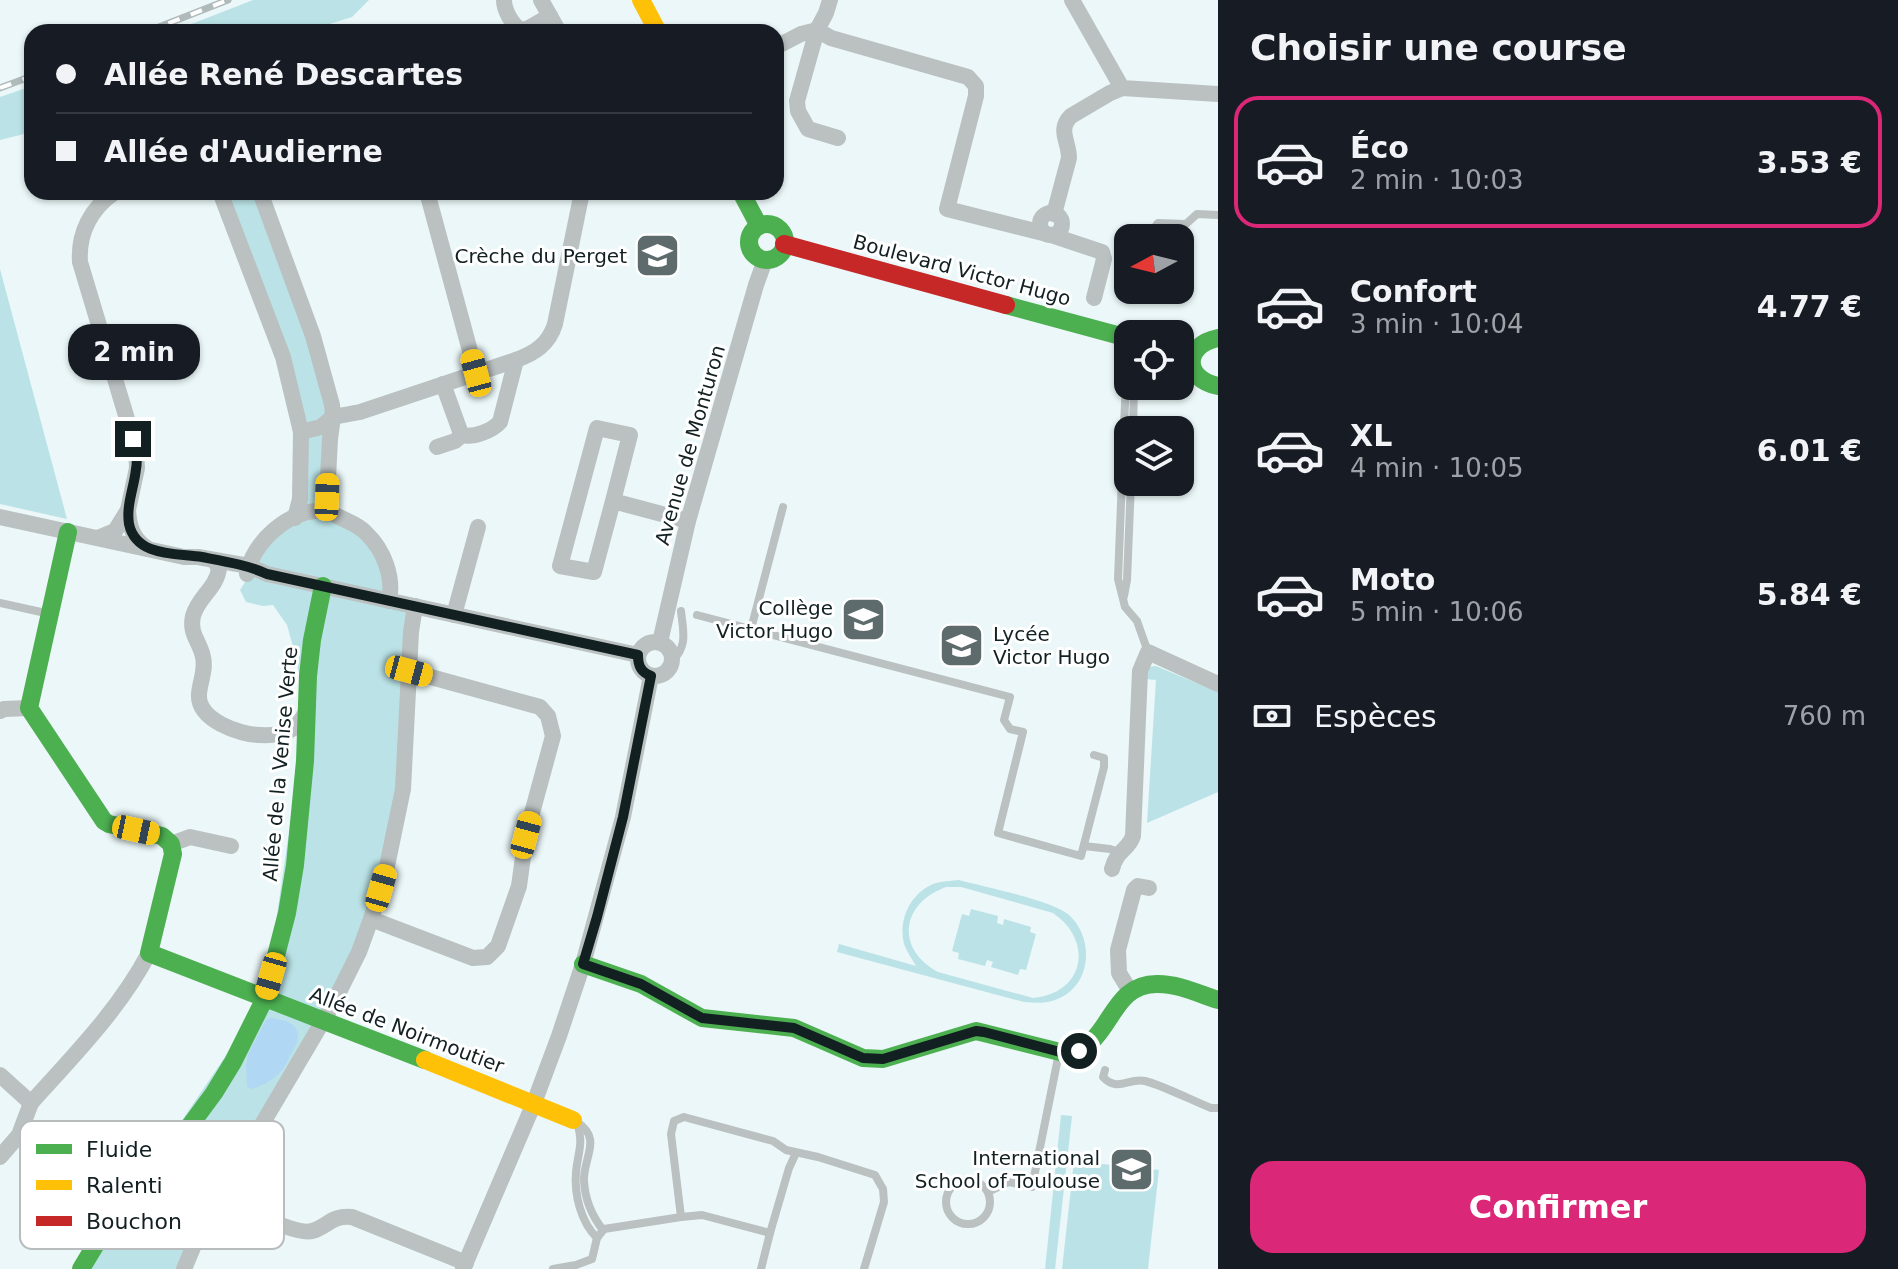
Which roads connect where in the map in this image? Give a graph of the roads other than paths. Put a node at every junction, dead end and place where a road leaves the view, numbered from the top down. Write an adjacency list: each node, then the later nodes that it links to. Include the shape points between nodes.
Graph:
1 (504, 0): 7 (street)
2 (541, 0): 6 (street)
3 (641, 0): 10 (street)
4 (830, 0): 11 (street)
5 (1072, 0): 13 (street)
6 (550, 16): 8 (street); 9 (street)
7 (514, 24)
8 (536, 24)
9 (554, 24)
10 (654, 24)
11 (817, 30): 12 (street); 15 (street, via 797,106 808,129); 27 (street, via 968,77 976,96 947,209)
12 (784, 43)
13 (1122, 88): 14 (street); 27 (street, via 1067,118 1063,135 1068,162 1054,214 1062,225 1059,233)
14 (1218, 94)
15 (838, 138)
16 (105, 200): 47 (street, via 90,217 80,262 136,449)
17 (223, 200): 41 (street, via 283,357)
18 (263, 200): 40 (street, via 317,348)
19 (429, 200): 36 (street)
20 (580, 200): 34 (street, via 552,333 536,351)
21 (745, 200): 26 (street)
22 (1218, 215): 25 (lane, via 1195,215)
23 (1158, 224): 24 (lane)
24 (1186, 224)
25 (1186, 224)
26 (759, 226): 28 (street, via 777,228); 29 (street, via 750,235 750,248)
27 (1049, 235): 30 (street, via 1102,252)
28 (784, 244): 29 (street, via 778,256); 31 (street, Boulevard Victor Hugo)
29 (765, 260): 51 (street, Avenue de Monturon)
30 (1094, 298)
31 (1114, 334)
32 (1218, 338): 33 (street)
33 (1194, 345)
34 (516, 360): 36 (street); 42 (street, via 500,422)
35 (1194, 372): 38 (street, via 1204,383)
36 (476, 373): 37 (street)
37 (443, 384): 40 (street); 42 (street)
38 (1218, 386)
39 (1125, 400): 59 (lane, via 1118,579)
40 (333, 417): 41 (street); 48 (street, via 327,497)
41 (301, 432): 50 (street)
42 (462, 435): 43 (street)
43 (437, 447)
44 (1130, 496): 59 (lane)
45 (613, 501): 45 (street, via 630,435 597,428 560,566 594,572); 51 (street)
46 (783, 507): 66 (lane)
47 (128, 510): 54 (street, via 115,531); 55 (street, via 134,535)
48 (332, 513): 50 (street, via 313,511); 60 (street, via 367,533 381,552 391,584)
49 (0, 517): 53 (street)
50 (295, 518): 57 (street, via 265,538)
51 (688, 521): 63 (street, Avenue de Monturon)
52 (478, 527): 65 (street)
53 (68, 532): 54 (street); 64 (street)
54 (98, 538): 55 (street)
55 (150, 549): 56 (street, via 204,568)
56 (216, 566): 57 (street); 76 (street, via 213,586 192,622 204,660 199,694 204,709 222,725 253,735 287,733)
57 (248, 570): 58 (street)
58 (323, 586): 60 (street); 76 (street, Allée de la Venise Verte)
59 (1123, 600): 68 (lane)
60 (389, 601): 62 (street)
61 (0, 603): 64 (lane)
62 (415, 606): 65 (street); 71 (street)
63 (682, 611): 66 (lane); 67 (street, Avenue de Monturon); 70 (lane, via 683,648)
64 (50, 614): 74 (street)
65 (454, 615): 69 (street)
66 (751, 629): 80 (lane, via 1010,697 1004,720 1010,729 1023,732 998,833 1081,856)
67 (660, 642): 69 (street, via 643,646); 70 (street, via 670,649)
68 (1148, 652): 73 (street); 81 (street, via 1140,671 1133,836)
69 (638, 655): 72 (street, via 639,667)
70 (673, 660): 72 (street, via 667,673)
71 (409, 671): 84 (street, via 403,789); 84 (street, via 540,707 553,736 526,835 519,886 494,951 473,958)
72 (651, 676): 86 (street, via 623,817)
73 (1218, 684)
74 (29, 708): 75 (street); 78 (street, via 104,821 162,836)
75 (0, 711)
76 (306, 712): 88 (street, Allée de la Venise Verte, via 295,865)
77 (1094, 755): 80 (lane, via 1103,757 1105,764)
78 (171, 844): 79 (street, via 190,837); 85 (street)
79 (231, 846)
80 (1084, 846): 81 (lane)
81 (1119, 852): 82 (street)
82 (1112, 869)
83 (1149, 888): 87 (street, via 1134,890 1118,950 1119,973)
84 (371, 919): 90 (street)
85 (149, 953): 88 (street, Allée de Noirmoutier); 94 (street, via 114,1010)
86 (583, 964): 91 (street, via 641,984 702,1018 794,1028 868,1059 976,1031); 95 (street)
87 (1130, 991): 89 (street, via 1141,985 1171,985); 91 (street, via 1090,1045)
88 (265, 998): 90 (street, Allée de Noirmoutier); 98 (street, Allée de la Venise Verte, via 233,1062)
89 (1218, 1000)
90 (322, 1021): 95 (street, Allée de Noirmoutier); 99 (street)
91 (1059, 1052): 104 (lane, via 1032,1187 1009,1182)
92 (1105, 1070): 96 (lane, via 1105,1079 1114,1084 1142,1080)
93 (0, 1075): 94 (street)
94 (31, 1103): 97 (street)
95 (534, 1103): 100 (street, Allée de Noirmoutier); 112 (street)
96 (1218, 1108)
97 (24, 1121)
98 (193, 1121)
99 (263, 1121)
100 (575, 1121): 107 (lane, via 591,1140 585,1189); 109 (lane, via 582,1143 577,1197)
101 (20, 1132): 103 (street)
102 (796, 1153): 105 (lane, via 773,1141 692,1118 676,1119 671,1134); 108 (lane); 117 (lane, via 871,1173 879,1181 884,1202)
103 (0, 1157)
104 (988, 1192): 104 (lane, via 973,1180 955,1184 946,1200 949,1212 963,1223 981,1220 989,1210)
105 (681, 1217): 107 (lane); 108 (lane, via 702,1215)
106 (284, 1225): 112 (street, via 302,1232 338,1217 352,1217)
107 (603, 1230): 109 (lane)
108 (770, 1233): 116 (lane)
109 (597, 1238): 115 (lane, via 592,1259)
110 (93, 1249): 113 (street, Allée de la Venise Verte)
111 (192, 1249): 114 (street)
112 (465, 1266)
113 (81, 1269)
114 (184, 1269)
115 (553, 1269)
116 (761, 1269)
117 (864, 1269)

